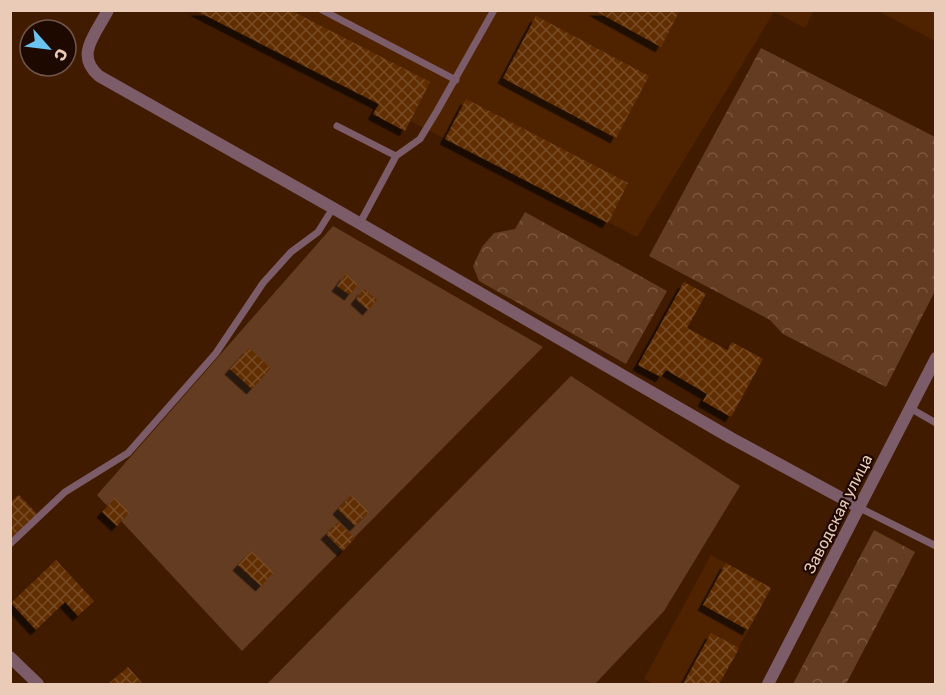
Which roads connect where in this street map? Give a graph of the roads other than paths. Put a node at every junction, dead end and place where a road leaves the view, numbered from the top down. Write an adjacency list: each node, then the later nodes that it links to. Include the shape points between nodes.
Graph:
1 (108, 10): 7 (street, via 86,58 99,76)
2 (322, 10): 4 (lane)
3 (494, 10): 4 (lane)
4 (456, 80): 6 (lane, via 420,139)
5 (337, 126): 6 (lane)
6 (396, 156): 8 (lane)
7 (333, 208): 8 (street); 13 (lane, via 318,232 291,252 263,283 216,353 128,453 65,492)
8 (360, 223): 12 (street, via 730,438)
9 (936, 358): 10 (street, Заводская улица)
10 (910, 408): 11 (lane); 12 (street, Заводская улица)
11 (936, 423)
12 (860, 508): 14 (lane); 17 (street, Заводская улица)
13 (10, 544)
14 (936, 546)
15 (10, 657): 16 (street)
16 (38, 684)
17 (768, 684)

